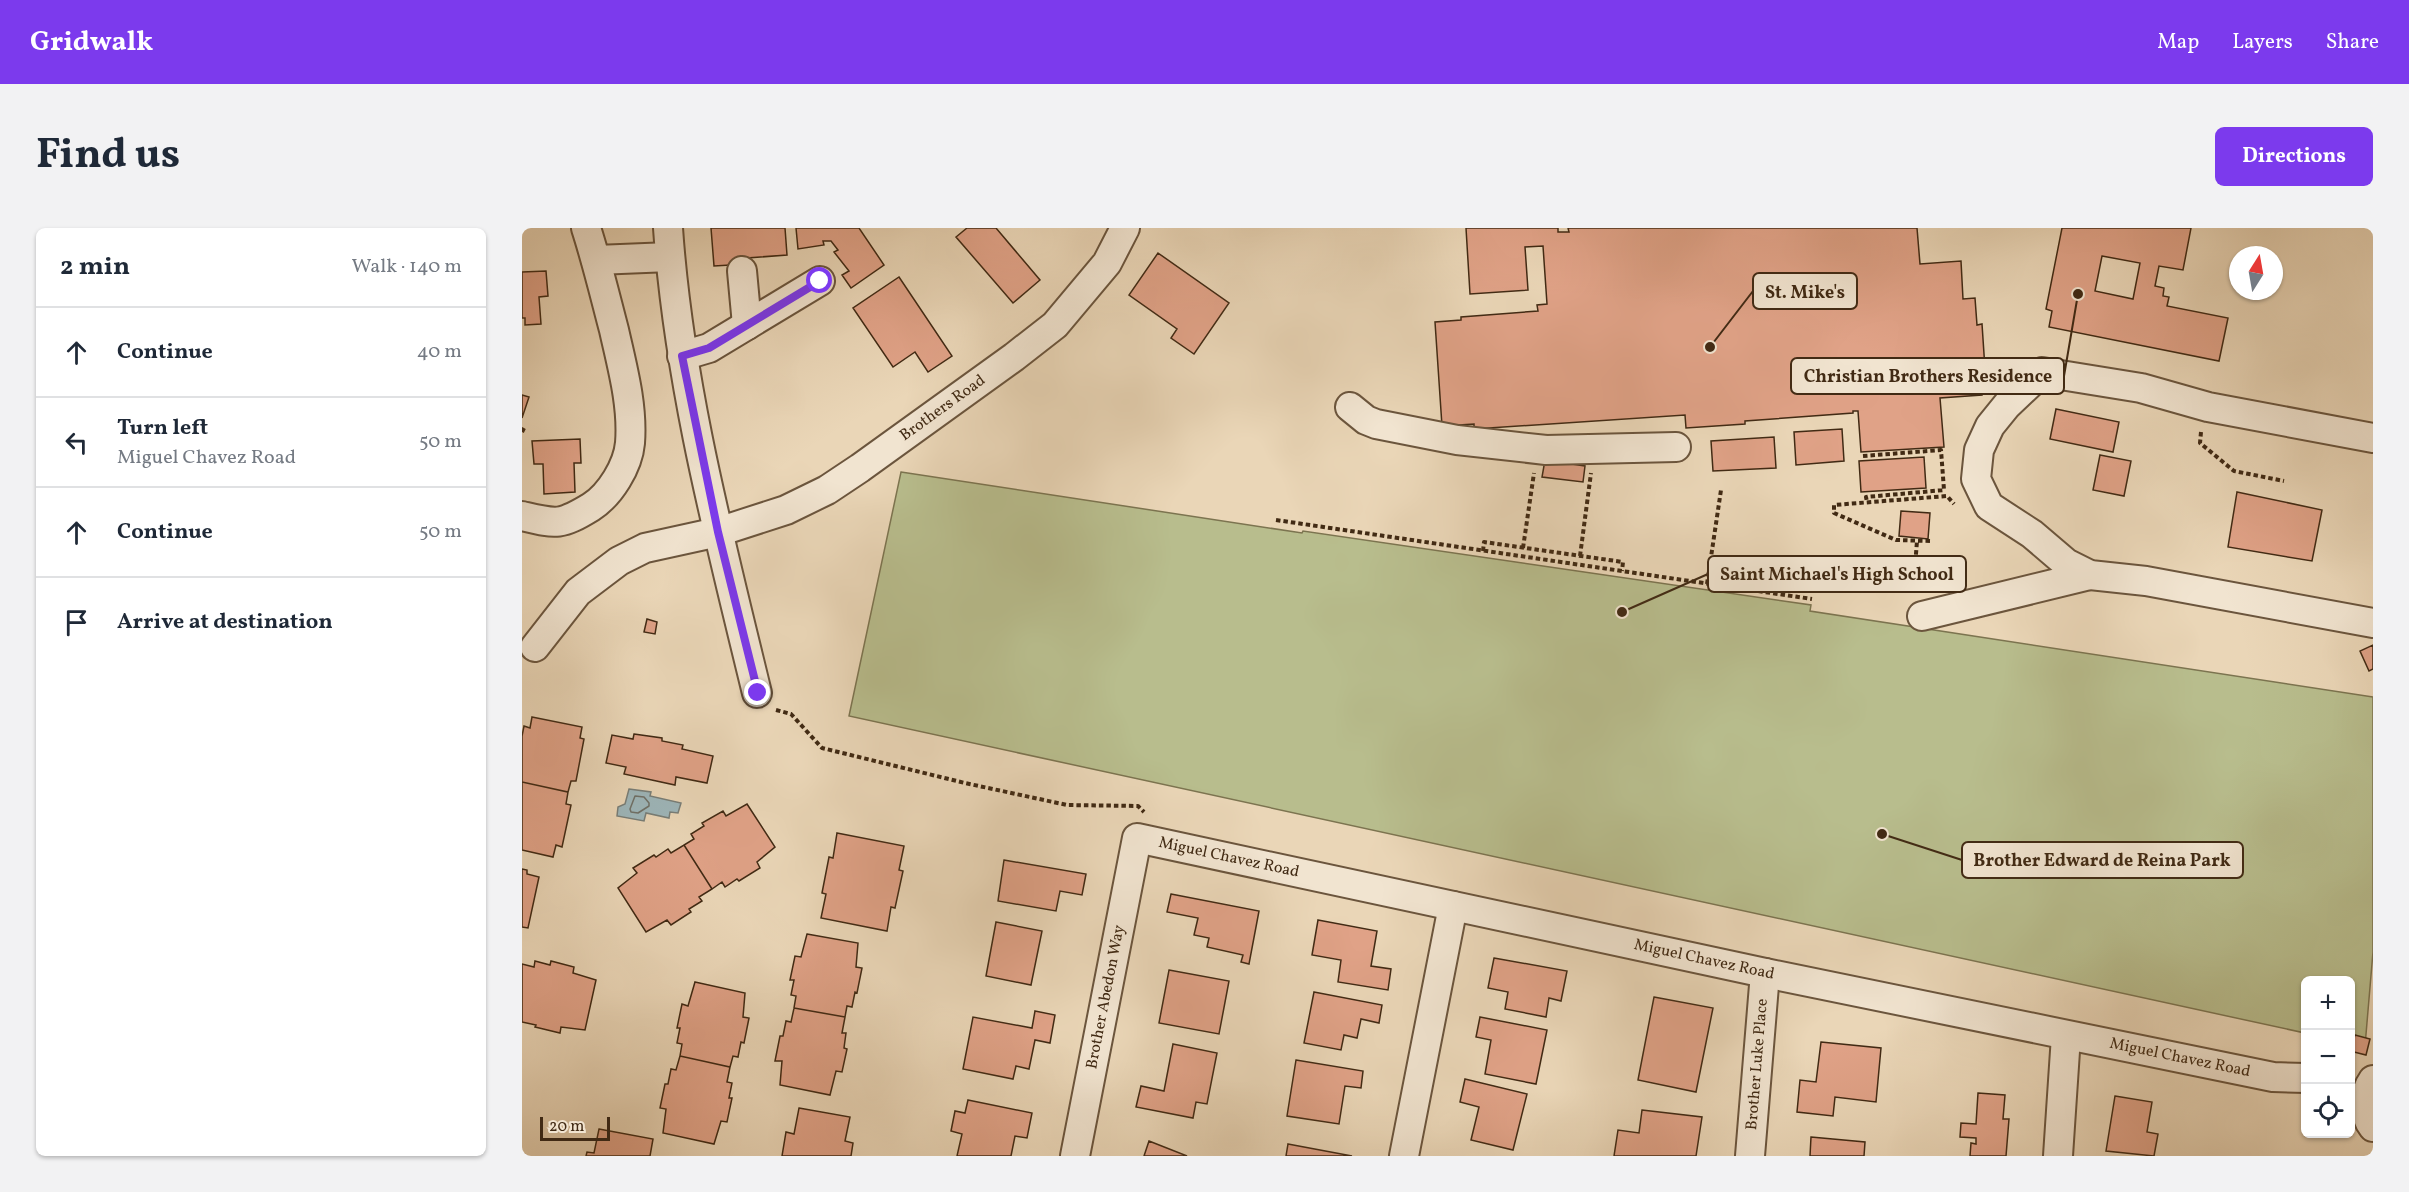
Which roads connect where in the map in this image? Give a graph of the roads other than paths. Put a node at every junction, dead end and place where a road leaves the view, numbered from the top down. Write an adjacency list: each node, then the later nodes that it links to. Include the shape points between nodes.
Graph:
1 (586, 228): 5 (street)
2 (668, 228): 4 (street)
3 (1125, 228): 14 (street, Brothers Road, via 1107,263 1055,325 1014,357 827,490 786,510)
4 (670, 257): 5 (street); 9 (street)
5 (596, 260): 13 (street, via 628,398 630,445 619,476 600,501 575,517 554,524)
6 (742, 271): 8 (street)
7 (820, 281): 8 (street)
8 (747, 325): 9 (street, via 709,348)
9 (682, 356): 14 (street)
10 (1350, 407): 12 (street, via 1376,424 1457,440 1546,450)
11 (2373, 438): 15 (street, via 2208,407 2141,388 2042,372 1990,426 1979,450 1976,479 1989,506 2032,534 2066,563)
12 (1676, 447)
13 (522, 516)
14 (718, 532): 18 (street, Brothers Road, via 645,548 619,561 578,592); 19 (street)
15 (2090, 575): 16 (street); 17 (street)
16 (1918, 607)
17 (2373, 623)
18 (535, 647)
19 (764, 701)
20 (1144, 828): 21 (street, Miguel Chavez Road); 31 (street, Brother Abedon Way)
21 (1453, 906): 22 (street, Miguel Chavez Road); 32 (street)
22 (1765, 973): 23 (street, Miguel Chavez Road); 33 (street, Brother Luke Place)
23 (2066, 1036): 25 (street, Miguel Chavez Road); 34 (street)
24 (2373, 1075): 27 (street)
25 (2273, 1077): 26 (street, Miguel Chavez Road); 29 (street, Miguel Chavez Road)
26 (2301, 1078)
27 (2355, 1079)
28 (2373, 1080): 30 (street, via 2366,1098)
29 (2301, 1087)
30 (2365, 1121)
31 (1075, 1156)
32 (1404, 1156)
33 (1750, 1156)
34 (2058, 1156)

